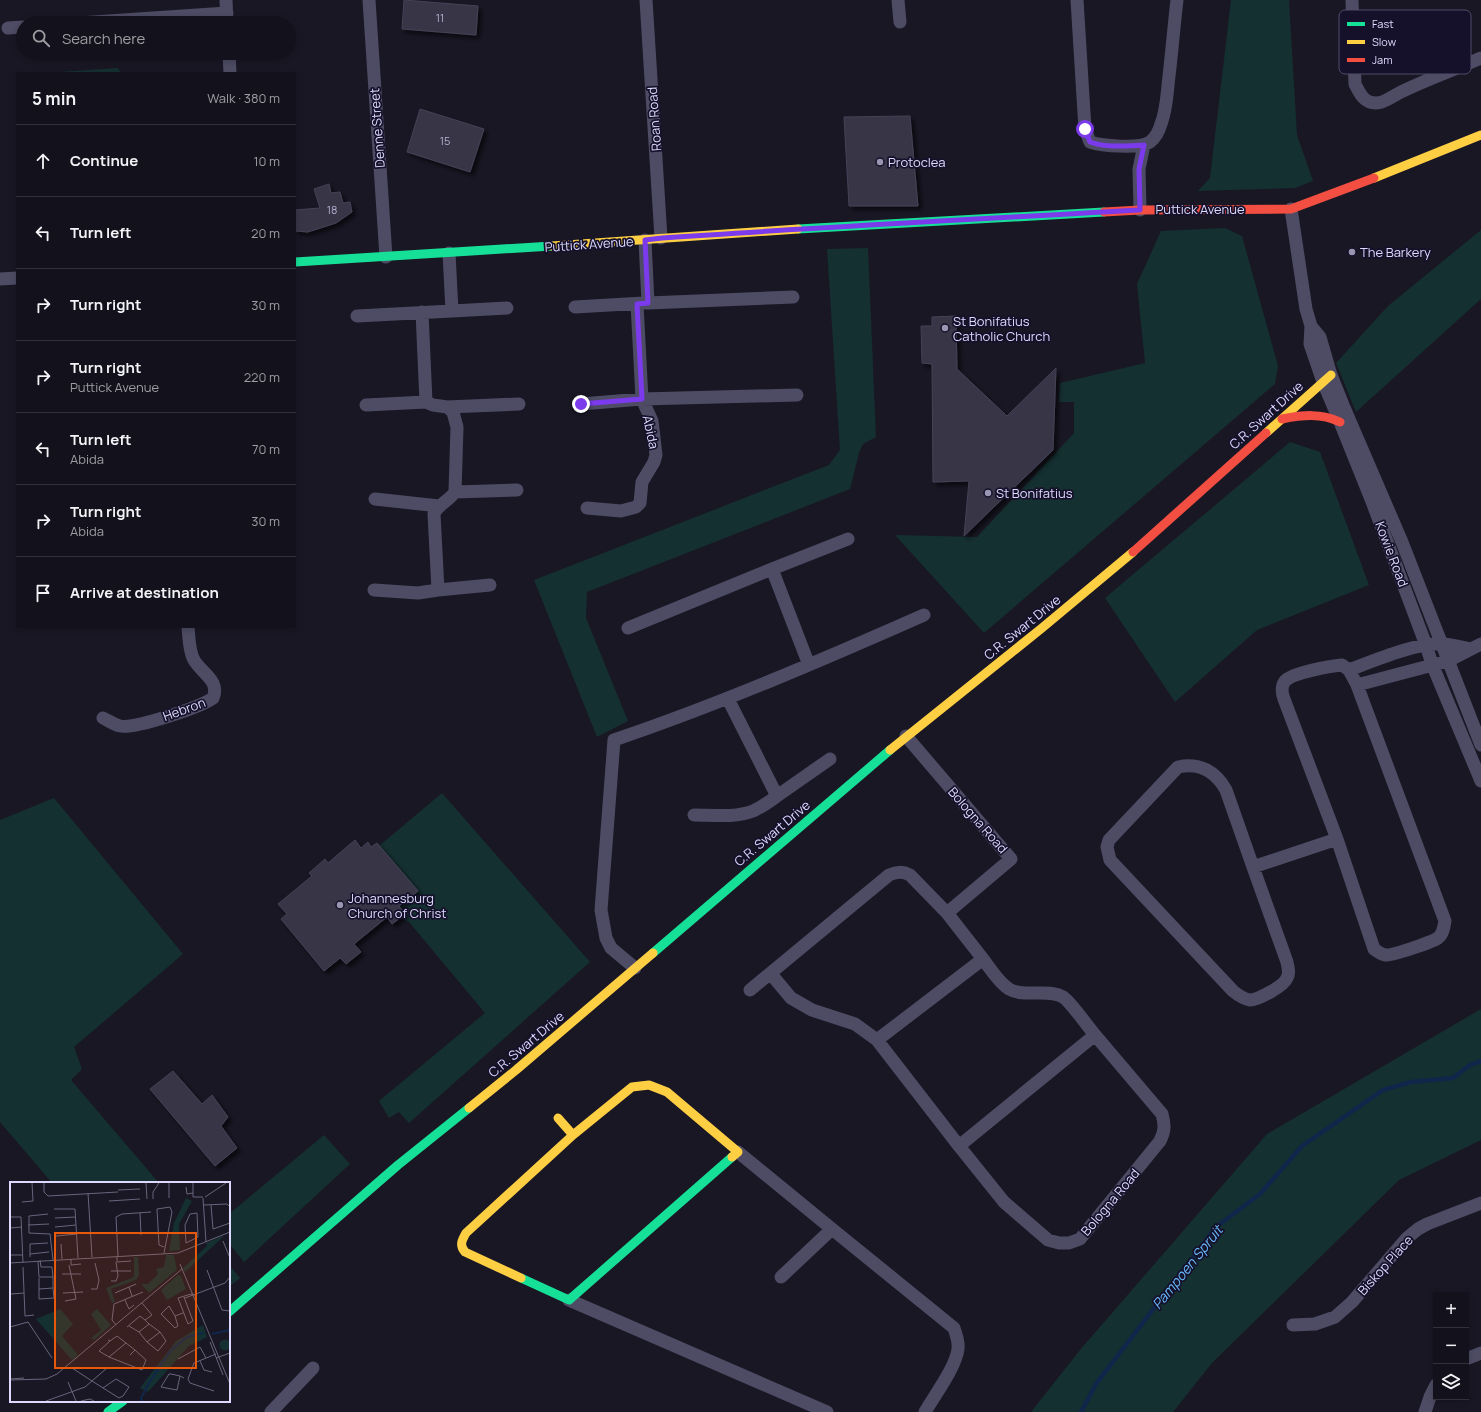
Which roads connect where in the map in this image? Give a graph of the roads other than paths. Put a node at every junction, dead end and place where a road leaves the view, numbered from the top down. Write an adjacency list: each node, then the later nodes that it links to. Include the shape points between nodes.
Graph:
1 (226, 0): 9 (street)
2 (369, 0): 26 (street, Denne Street)
3 (646, 0): 23 (street, Roan Road)
4 (898, 0): 10 (street)
5 (1077, 0): 20 (street, via 1084,123 1087,136 1090,142 1102,145)
6 (1177, 0): 20 (street, via 1164,116 1156,134)
7 (1352, 0): 8 (street)
8 (1352, 10)
9 (227, 16)
10 (900, 22)
11 (16, 27): 12 (street)
12 (8, 28)
13 (1481, 58): 15 (street)
14 (229, 60): 16 (street)
15 (1471, 62)
16 (230, 72)
17 (1356, 74): 18 (street, via 1360,95 1367,101 1376,103)
18 (1444, 74)
19 (1481, 135): 21 (street)
20 (1144, 145): 22 (street, via 1139,169)
21 (1291, 209): 22 (street, Puttick Avenue); 37 (street, Kowie Road, via 1310,326 1310,344)
22 (1140, 210): 23 (street, Puttick Avenue)
23 (662, 238): 24 (street, Puttick Avenue)
24 (645, 240): 25 (street, Puttick Avenue); 31 (street, Abida)
25 (449, 253): 26 (street, Puttick Avenue); 34 (street)
26 (386, 257): 27 (street, Puttick Avenue)
27 (296, 262)
28 (16, 278): 29 (street)
29 (0, 279)
30 (793, 297): 31 (street)
31 (642, 303): 32 (street); 39 (street, Abida)
32 (576, 307)
33 (507, 308): 34 (street)
34 (452, 310): 35 (street)
35 (422, 312): 36 (street); 40 (street)
36 (357, 316)
37 (1327, 378): 45 (street, C.R. Swart Drive); 46 (street, Kowie Road); 61 (street, Kowie Road, via 1343,405 1402,542)
38 (797, 395): 39 (street, Abida)
39 (642, 399): 42 (street, Abida); 51 (street, Abida, via 652,421 656,454 642,482 640,502 636,507 621,511)
40 (426, 402): 43 (street); 44 (street)
41 (519, 404): 44 (street)
42 (581, 404)
43 (366, 405)
44 (448, 406): 48 (street, via 453,412 457,427)
45 (1282, 419): 46 (street, via 1311,414 1331,416); 70 (street, C.R. Swart Drive, via 1120,563)
46 (1340, 422): 60 (street, Kowie Road)
47 (517, 490): 48 (street)
48 (455, 492): 50 (street)
49 (375, 499): 50 (street)
50 (439, 506): 56 (street, via 434,514)
51 (587, 508)
52 (848, 539): 53 (street)
53 (772, 569): 59 (street); 65 (street)
54 (490, 585): 56 (street)
55 (374, 590): 56 (street, via 418,593)
56 (438, 590)
57 (924, 615): 65 (street)
58 (188, 628): 69 (street, Hebron, via 190,651 198,666 212,682 215,691 212,698 198,707 136,725 120,726)
59 (628, 628)
60 (1426, 644): 61 (street); 64 (street, Kowie Road); 66 (street)
61 (1442, 644): 62 (street); 63 (street, Kowie Road)
62 (1475, 646): 63 (street)
63 (1448, 661): 64 (street); 71 (street, Kowie Road)
64 (1432, 664): 67 (street); 73 (street, Kowie Road)
65 (810, 665): 68 (street)
66 (1349, 670): 67 (street); 76 (street, via 1342,665 1327,666 1291,677 1285,681 1282,691)
67 (1357, 685): 76 (street, via 1445,921 1444,928 1437,938 1393,954 1385,955 1374,949)
68 (728, 699): 74 (street); 80 (street, via 614,740 601,910 610,948)
69 (104, 718)
70 (906, 736): 78 (street, Bologna Road, via 1011,859); 80 (street, C.R. Swart Drive)
71 (1481, 745)
72 (830, 759): 74 (street)
73 (1481, 781)
74 (777, 796): 75 (street, via 752,812 739,815)
75 (694, 815)
76 (1337, 839): 77 (street)
77 (1253, 867): 77 (street, via 1289,972 1284,983 1252,1000 1238,995 1217,974 1110,860 1107,847 1109,840 1178,767 1191,765 1212,772 1220,780 1226,790)
78 (947, 913): 79 (street, Bologna Road); 81 (street, Bologna Road, via 910,875 897,872 890,875)
79 (983, 959): 83 (street, Bologna Road, via 1010,989 1056,994 1065,998); 84 (street)
80 (635, 968): 93 (street, C.R. Swart Drive, via 516,1070 398,1165)
81 (771, 974): 82 (street, Bologna Road); 84 (street, Bologna Road, via 791,998 812,1010 855,1024)
82 (750, 990)
83 (1095, 1035): 87 (street); 87 (street, Bologna Road, via 1162,1114 1164,1132 1160,1141 1080,1239 1069,1244 1048,1240 1004,1202)
84 (877, 1040): 87 (street, Bologna Road)
85 (558, 1118): 86 (street)
86 (573, 1135): 88 (street, via 632,1087 650,1085 667,1092); 92 (street, via 466,1233 461,1242 465,1252)
87 (959, 1146)
88 (738, 1152): 90 (street); 92 (street)
89 (1481, 1203): 94 (street, Biskop Place, via 1418,1229 1407,1238 1352,1302 1335,1317 1315,1324)
90 (832, 1230): 91 (street); 103 (street, via 954,1328 958,1339 955,1362)
91 (781, 1278)
92 (569, 1300): 102 (street)
93 (230, 1311)
94 (1293, 1325)
95 (1481, 1353): 96 (street)
96 (1469, 1358)
97 (313, 1368): 101 (street)
98 (1433, 1391): 104 (street)
99 (122, 1402): 100 (street)
100 (108, 1412)
101 (271, 1412)
102 (827, 1412)
103 (925, 1412)
104 (1425, 1412)

